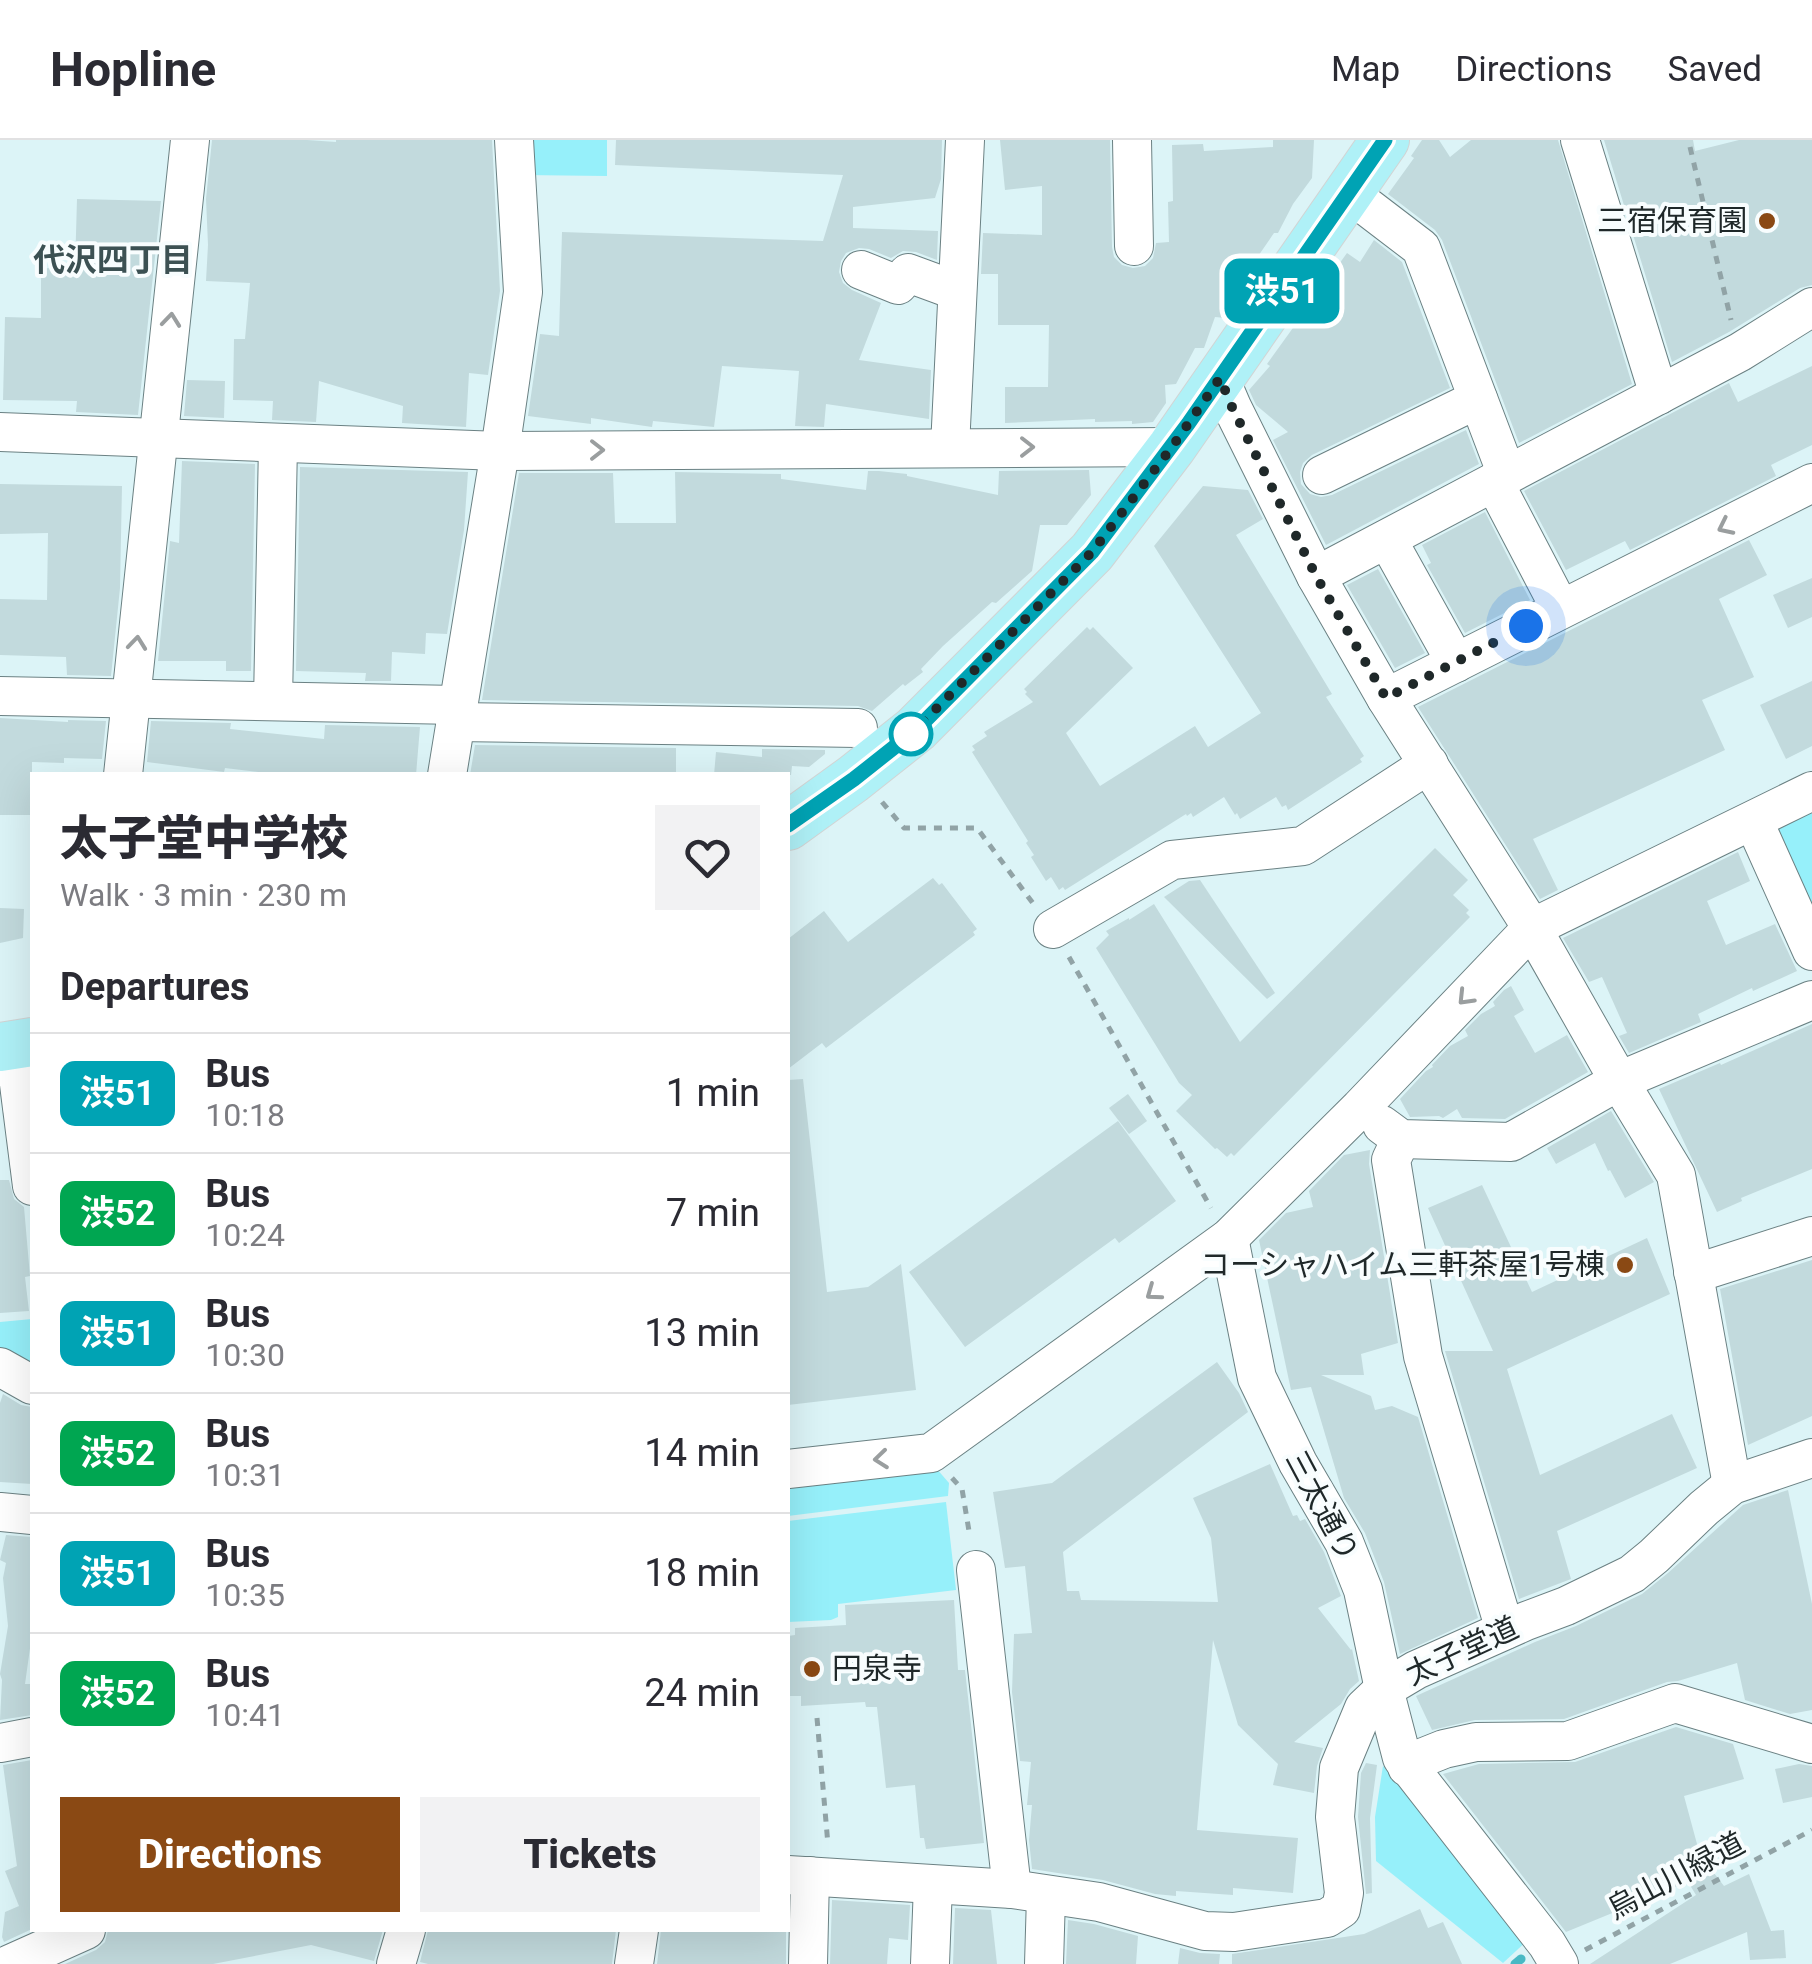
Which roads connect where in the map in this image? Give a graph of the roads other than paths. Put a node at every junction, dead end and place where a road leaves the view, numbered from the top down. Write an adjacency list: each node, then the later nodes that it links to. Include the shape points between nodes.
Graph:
1 (190, 140): 16 (street, one-way to 1)
2 (514, 140): 20 (street, via 523,292)
3 (965, 140): 10 (street)
4 (1132, 140): 8 (street)
5 (1385, 140): 7 (main road)
6 (1580, 140): 13 (street)
7 (1349, 193): 12 (main road); 14 (street, via 1421,248)
8 (1134, 246)
9 (861, 270): 10 (street, via 898,285 908,273)
10 (957, 291): 18 (street)
11 (1812, 307): 13 (street)
12 (1220, 378): 19 (main road); 25 (street)
13 (1659, 395): 22 (street)
14 (1478, 399): 21 (street); 22 (street)
15 (0, 432): 16 (street)
16 (158, 439): 17 (street); 29 (street, one-way to 16)
17 (278, 444): 20 (street); 31 (street)
18 (950, 447): 19 (street, one-way to 19); 20 (street, one-way to 18)
19 (1172, 447): 39 (main road, via 1092,552 916,730)
20 (500, 451): 32 (street)
21 (1322, 475)
22 (1501, 479): 24 (street); 26 (street)
23 (1812, 483): 26 (street, one-way to 26)
24 (1387, 538): 25 (street); 27 (street)
25 (1316, 576): 30 (street)
26 (1560, 608): 27 (street)
27 (1456, 663): 30 (street)
28 (0, 696): 29 (street)
29 (131, 698): 31 (street); 35 (street)
30 (1386, 698): 34 (street)
31 (273, 701): 32 (street)
32 (456, 713): 33 (street); 36 (street)
33 (858, 728)
34 (1428, 764): 40 (street); 41 (street, via 1303,846 1172,860)
35 (123, 772)
36 (447, 772)
37 (1812, 791): 38 (street)
38 (1754, 822): 40 (street); 42 (street)
39 (790, 825)
40 (1532, 928): 45 (street); 46 (street, one-way to 46)
41 (1053, 930)
42 (1812, 950)
43 (1812, 1000): 45 (street)
44 (16, 1045): 48 (street)
45 (1620, 1081): 47 (street, via 1511,1142); 51 (street, via 1676,1175)
46 (1360, 1108): 47 (street); 50 (street)
47 (1401, 1140): 60 (street, via 1392,1160 1424,1356)
48 (30, 1168)
49 (1812, 1236): 51 (street)
50 (1229, 1238): 55 (street, one-way to 55, via 932,1454); 61 (street, 三太通り, via 1257,1378 1364,1590)
51 (1694, 1272): 56 (street)
52 (0, 1367): 53 (street)
53 (30, 1383)
54 (1811, 1465): 56 (street, 太子堂道)
55 (790, 1469)
56 (1732, 1484): 60 (street, 太子堂道, via 1632,1574)
57 (0, 1512): 58 (street)
58 (30, 1515)
59 (976, 1570): 68 (street)
60 (1505, 1630): 61 (street, 太子堂道)
61 (1384, 1689): 65 (street, 三太通り); 71 (street, 太子堂道, via 1364,1708 1339,1768 1341,1909)
62 (30, 1737): 63 (street)
63 (0, 1743)
64 (1812, 1744): 65 (street, via 1675,1703 1568,1741 1476,1742)
65 (1408, 1767): 72 (street, 三太通り, via 1547,1944)
66 (810, 1876): 67 (street, 太子堂道); 75 (street)
67 (932, 1885): 68 (street, 太子堂道); 76 (street)
68 (1029, 1893): 71 (street, 太子堂道, via 1098,1902 1205,1931); 77 (street)
69 (82, 1932): 73 (street)
70 (405, 1932): 74 (street)
71 (1235, 1948)
72 (1567, 1960)
73 (10, 1964)
74 (396, 1964)
75 (808, 1964)
76 (930, 1964)
77 (1044, 1964)

